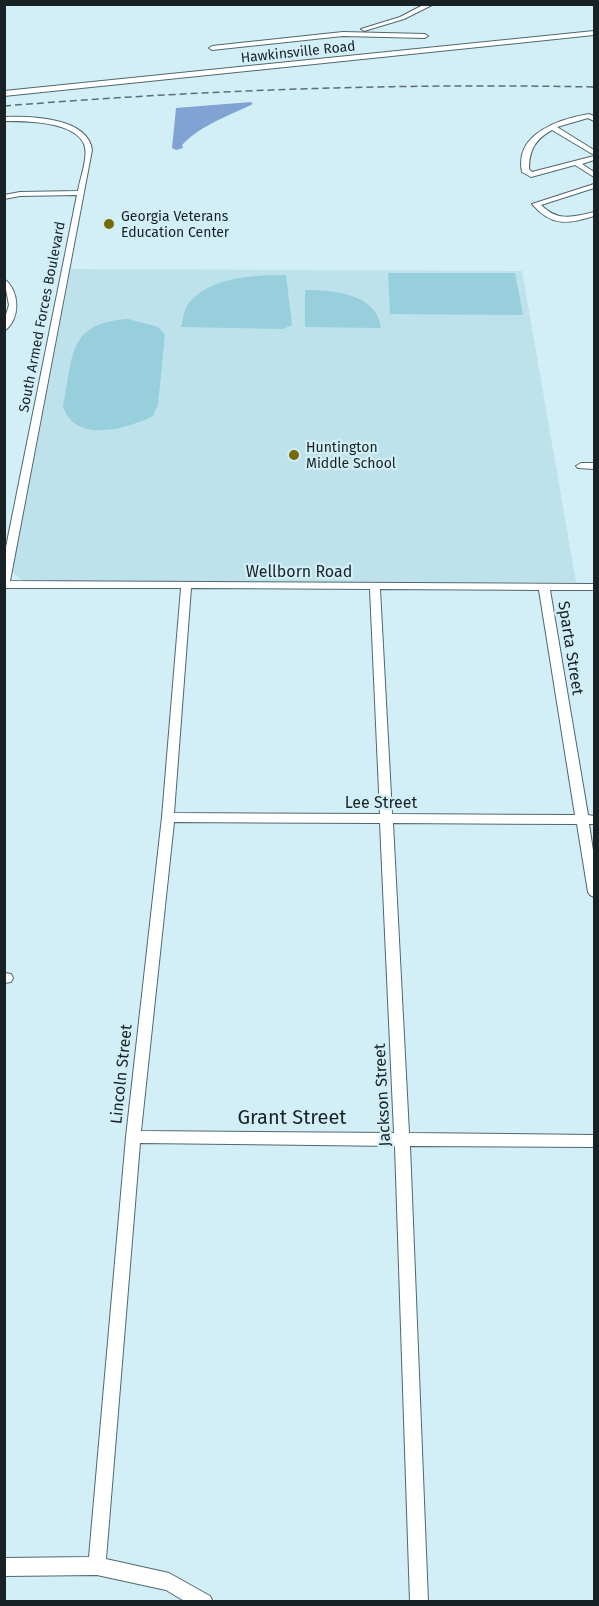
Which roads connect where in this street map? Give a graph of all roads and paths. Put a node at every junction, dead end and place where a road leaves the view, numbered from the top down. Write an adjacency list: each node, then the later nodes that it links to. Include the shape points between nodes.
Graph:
1 (431, 4): 3 (street, via 390,22)
2 (594, 33): 6 (main road, Hawkinsville Road)
3 (343, 34): 4 (street); 7 (street)
4 (425, 36)
5 (594, 39): 6 (main road)
6 (503, 43): 8 (main road, Hawkinsville Road)
7 (212, 48)
8 (4, 94)
9 (4, 119): 17 (street, South Armed Forces Boulevard, via 47,121 81,136 87,144 88,158)
10 (594, 119): 11 (street, via 579,118)
11 (552, 128): 12 (street); 14 (street, via 529,144 524,156 525,170 531,175)
12 (594, 153)
13 (594, 158): 14 (street)
14 (576, 163): 15 (street)
15 (594, 175)
16 (594, 186): 19 (street, via 536,204 565,222)
17 (80, 193): 18 (street); 24 (street, South Armed Forces Boulevard)
18 (4, 197)
19 (594, 214)
20 (4, 281): 21 (street, via 11,291 13,307)
21 (4, 329)
22 (581, 466): 23 (street)
23 (594, 466)
24 (4, 585): 25 (street, Wellborn Road)
25 (186, 586): 26 (street, Wellborn Road); 29 (street, Lincoln Street)
26 (375, 586): 27 (street, Wellborn Road); 30 (street, Jackson Street)
27 (544, 586): 28 (street, Wellborn Road); 31 (street, Sparta Street)
28 (594, 586)
29 (168, 817): 30 (street, Lee Street); 33 (street, Lincoln Street)
30 (387, 818): 31 (street, Lee Street); 34 (street, Jackson Street)
31 (589, 820): 32 (street, Sparta Street)
32 (594, 892)
33 (133, 1137): 34 (street, Grant Street); 36 (street, Lincoln Street)
34 (402, 1139): 35 (street, Grant Street); 39 (street, Jackson Street)
35 (594, 1141)
36 (97, 1566): 37 (street); 38 (street, via 169,1582)
37 (4, 1567)
38 (204, 1602)
39 (419, 1602)

